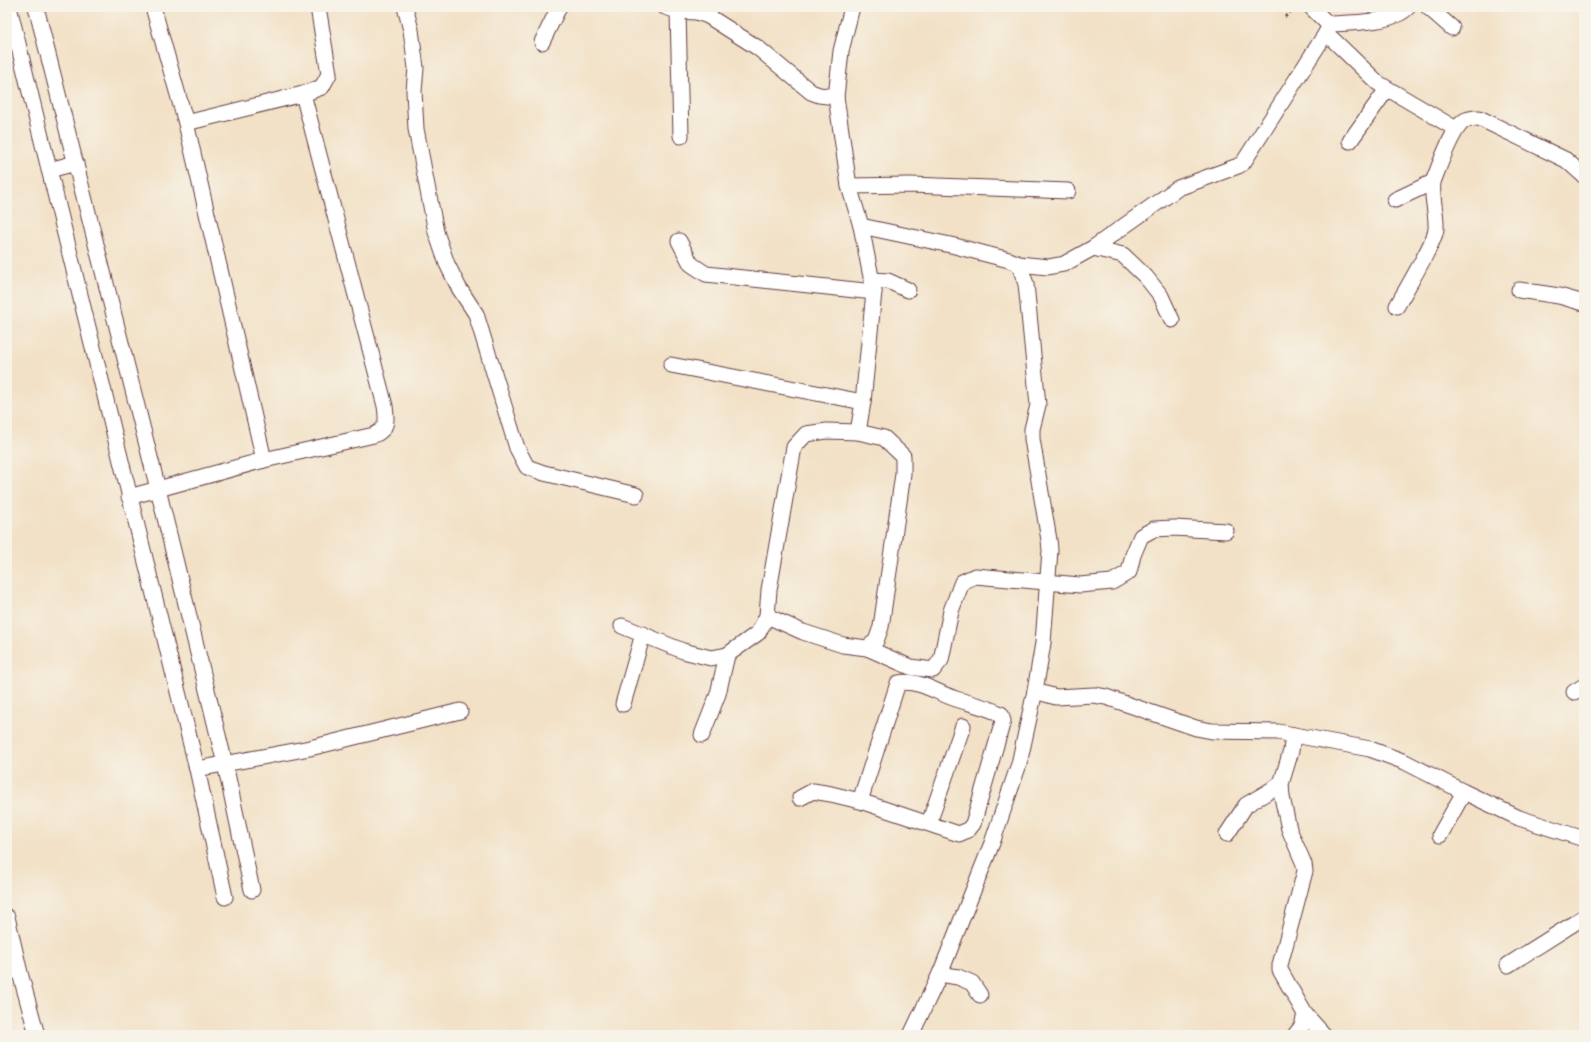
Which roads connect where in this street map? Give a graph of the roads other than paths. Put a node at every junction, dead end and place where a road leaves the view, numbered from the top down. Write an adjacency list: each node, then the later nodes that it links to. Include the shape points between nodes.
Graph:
1 (9, 7): 23 (street)
2 (36, 7): 22 (street)
3 (153, 7): 18 (street)
4 (318, 7): 16 (street, via 329,74 322,87)
5 (405, 7): 44 (street, via 416,68 416,129 436,232 447,264 476,314 517,448 527,467)
6 (559, 7): 14 (street)
7 (852, 7): 17 (street, via 841,51)
8 (1311, 7): 13 (street, via 1324,20)
9 (1408, 7): 13 (street, via 1389,18)
10 (1428, 7): 12 (street)
11 (671, 9): 17 (street, via 708,16 758,48 811,92); 20 (street)
12 (1452, 28)
13 (1328, 29): 15 (street, via 1378,83); 31 (street, via 1243,162 1178,188)
14 (542, 42)
15 (1387, 89): 19 (street); 21 (street)
16 (303, 94): 18 (street); 42 (street, via 387,418 385,426 374,435)
17 (836, 97): 26 (street)
18 (186, 123): 42 (street)
19 (1456, 130): 24 (street, via 1464,120 1479,118 1566,160); 25 (street)
20 (681, 136)
21 (1350, 141)
22 (76, 163): 23 (street); 43 (street)
23 (49, 170): 45 (street)
24 (1584, 176)
25 (1433, 182): 28 (street); 37 (street, via 1436,229 1432,242)
26 (849, 186): 27 (street, via 911,185); 29 (street)
27 (1068, 191)
28 (1395, 200)
29 (861, 226): 32 (street, via 956,246); 33 (street)
30 (679, 241): 33 (street, via 691,264 706,274)
31 (1093, 248): 32 (street, via 1064,264 1048,267); 38 (street, via 1123,255 1146,276 1161,296)
32 (1019, 264): 47 (street, via 1026,284 1038,405 1032,439 1049,540)
33 (873, 286): 34 (street, via 888,281); 40 (street)
34 (908, 290)
35 (1519, 290): 36 (street)
36 (1584, 303)
37 (1396, 306)
38 (1172, 320)
39 (671, 365): 40 (street)
40 (863, 402): 41 (street)
41 (858, 432): 48 (street, via 827,431 806,434 794,447 769,590); 51 (street, via 884,438 903,456 903,474 881,626 876,641)
42 (264, 460): 43 (street)
43 (158, 489): 45 (street); 61 (street)
44 (636, 495)
45 (129, 496): 62 (street)
46 (1226, 531): 47 (street, via 1154,529 1141,536 1129,572 1112,582 1080,585)
47 (1048, 583): 53 (street, via 975,576 962,582 951,611 942,660); 55 (street, via 1043,643)
48 (767, 616): 51 (street, via 803,632 843,645); 52 (street, via 758,633)
49 (622, 626): 50 (street)
50 (643, 634): 52 (street, via 683,651 711,658); 56 (street)
51 (867, 648): 53 (street, via 910,667)
52 (727, 655): 59 (street, via 718,694)
53 (933, 670): 54 (street)
54 (935, 691): 66 (street, via 920,684 898,683); 67 (street, via 986,707 1001,714 1003,722 973,824 959,834)
55 (1035, 691): 60 (street, via 1056,697 1106,697 1196,728 1212,731 1278,732); 76 (street, via 1017,771 992,843)
56 (623, 704)
57 (460, 711): 61 (street, via 310,748)
58 (963, 726): 67 (street)
59 (702, 735)
60 (1293, 735): 63 (street, via 1291,752); 64 (street, via 1370,749 1405,762)
61 (225, 764): 62 (street); 71 (street)
62 (197, 769): 72 (street)
63 (1281, 784): 68 (street, via 1246,805); 78 (street, via 1289,829 1305,871 1280,970)
64 (1464, 792): 69 (street); 70 (street, via 1519,818)
65 (800, 798): 66 (street, via 813,791)
66 (860, 801): 67 (street)
67 (929, 823)
68 (1227, 834)
69 (1440, 835)
70 (1584, 839)
71 (252, 890)
72 (225, 897)
73 (7, 917): 79 (street)
74 (1584, 917): 75 (street)
75 (1508, 965)
76 (940, 974): 77 (street, via 972,983); 80 (street)
77 (980, 995)
78 (1305, 1014): 81 (street, via 1302,1026); 82 (street)
79 (37, 1035)
80 (910, 1035)
81 (1295, 1035)
82 (1324, 1035)

